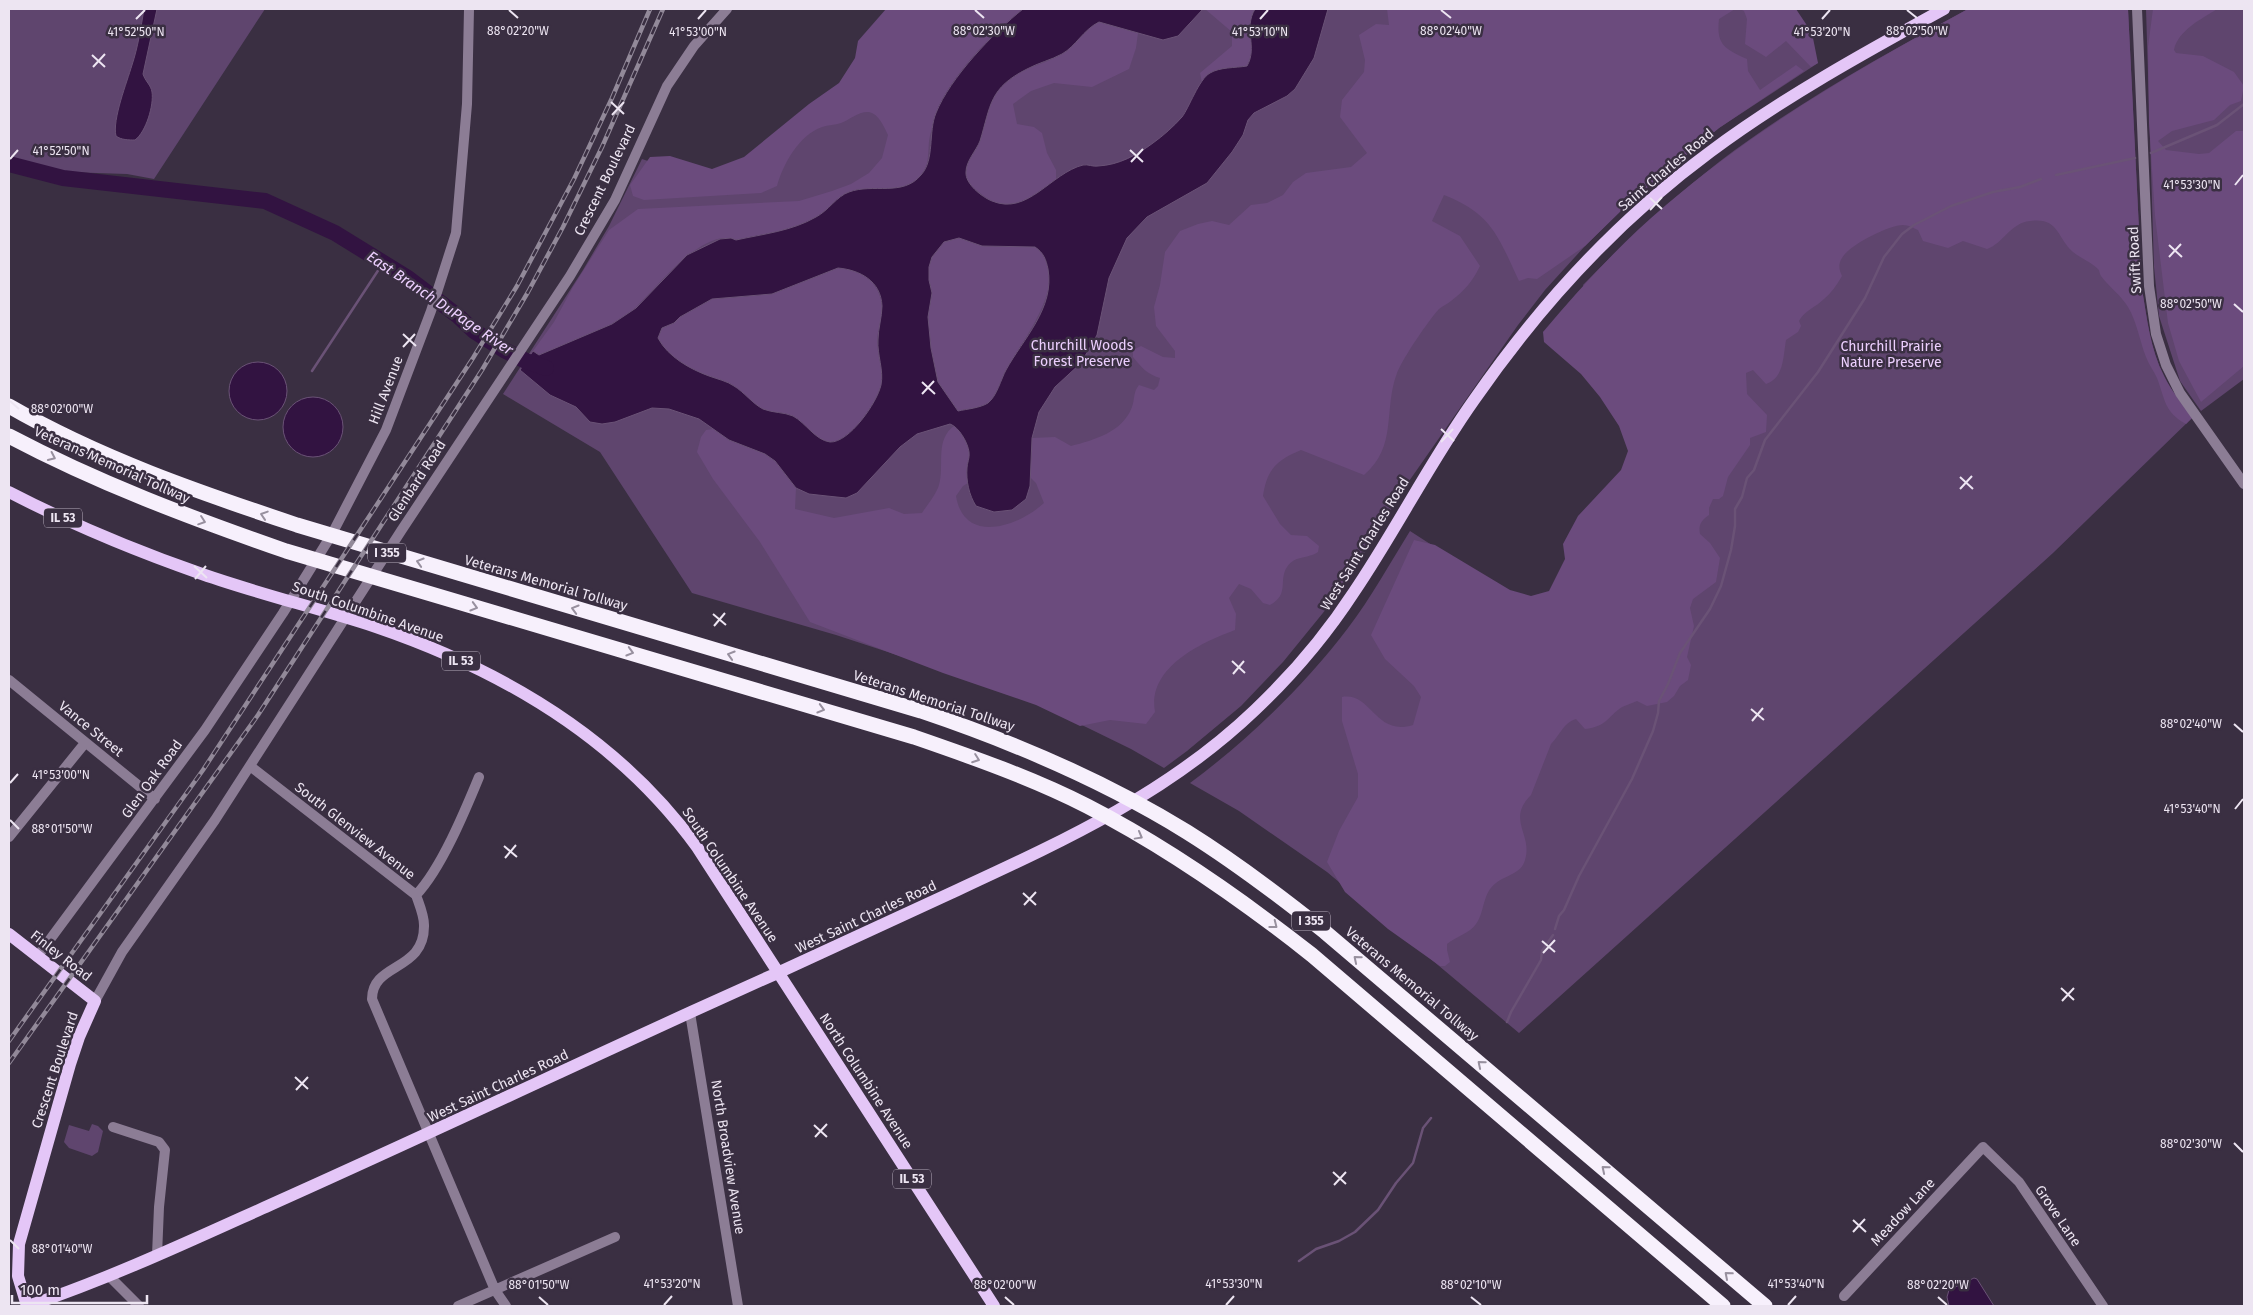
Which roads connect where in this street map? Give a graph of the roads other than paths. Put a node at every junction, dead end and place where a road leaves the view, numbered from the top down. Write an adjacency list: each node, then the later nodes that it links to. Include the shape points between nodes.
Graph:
1 (469, 9): 12 (street, Hill Avenue, via 467,104 456,233 442,281 386,430 344,512)
2 (726, 9): 5 (street, Crescent Boulevard, via 694,46 667,86 602,224)
3 (1944, 9): 7 (main road, Saint Charles Road, via 1809,85 1710,152 1664,189 1567,282 1519,339)
4 (2138, 9): 9 (street, Swift Road, via 2149,286 2156,334 2180,393)
5 (512, 365): 14 (street, Glenbard Road)
6 (9, 406): 39 (highway, Veterans Memorial Tollway / I 355, one-way to 6, via 1263,883 1187,832 1112,789 1020,746 921,710 398,556 198,492 145,472)
7 (1462, 418): 21 (main road, West Saint Charles Road, via 1359,586 1324,634 1253,712 1224,738 1174,777 1067,839)
8 (9, 436): 38 (highway, Veterans Memorial Tollway / I 355, one-way to 38, via 116,488 277,548 914,737 981,761 1086,806 1173,855 1253,909)
9 (2244, 484)
10 (9, 492): 21 (main road, South Columbine Avenue / IL 53, via 75,523 202,574 415,642 480,669 556,712 592,737 671,813)
11 (9, 680): 13 (street, Vance Street)
12 (233, 688): 16 (street, Glen Oak Road)
13 (85, 743): 16 (street, Vance Street); 17 (street)
14 (250, 766): 18 (street, South Glenview Avenue); 22 (street, Crescent Boulevard, via 122,952)
15 (479, 777): 18 (street, via 437,866)
16 (155, 800): 20 (street, Glen Oak Road)
17 (9, 837)
18 (416, 895): 25 (street, South Glenview Avenue, via 424,923 421,942 411,958 380,978 372,991 372,1000)
19 (9, 934): 20 (main road, Finley Road)
20 (37, 957): 22 (main road, Finley Road)
21 (778, 974): 23 (main road, West Saint Charles Road); 37 (main road, North Columbine Avenue / IL 53)
22 (95, 1001): 32 (main road, Crescent Boulevard, via 70,1064 19,1244 18,1276)
23 (690, 1013): 25 (main road, West Saint Charles Road); 36 (street, North Broadview Avenue)
24 (113, 1127): 28 (street, via 159,1142 165,1150)
25 (430, 1134): 28 (main road, West Saint Charles Road); 30 (street, South Glenview Avenue)
26 (1983, 1147): 31 (street, Meadow Lane); 40 (street, Grove Lane, via 2019,1182)
27 (615, 1237): 30 (street)
28 (157, 1255): 29 (main road, West Saint Charles Road)
29 (109, 1276): 32 (main road, West Saint Charles Road); 33 (street)
30 (495, 1290): 34 (street); 35 (street, South Glenview Avenue)
31 (1844, 1296)
32 (28, 1306)
33 (138, 1306)
34 (458, 1306)
35 (506, 1306)
36 (738, 1306)
37 (994, 1306)
38 (1723, 1306)
39 (1765, 1306)
40 (2103, 1306)

